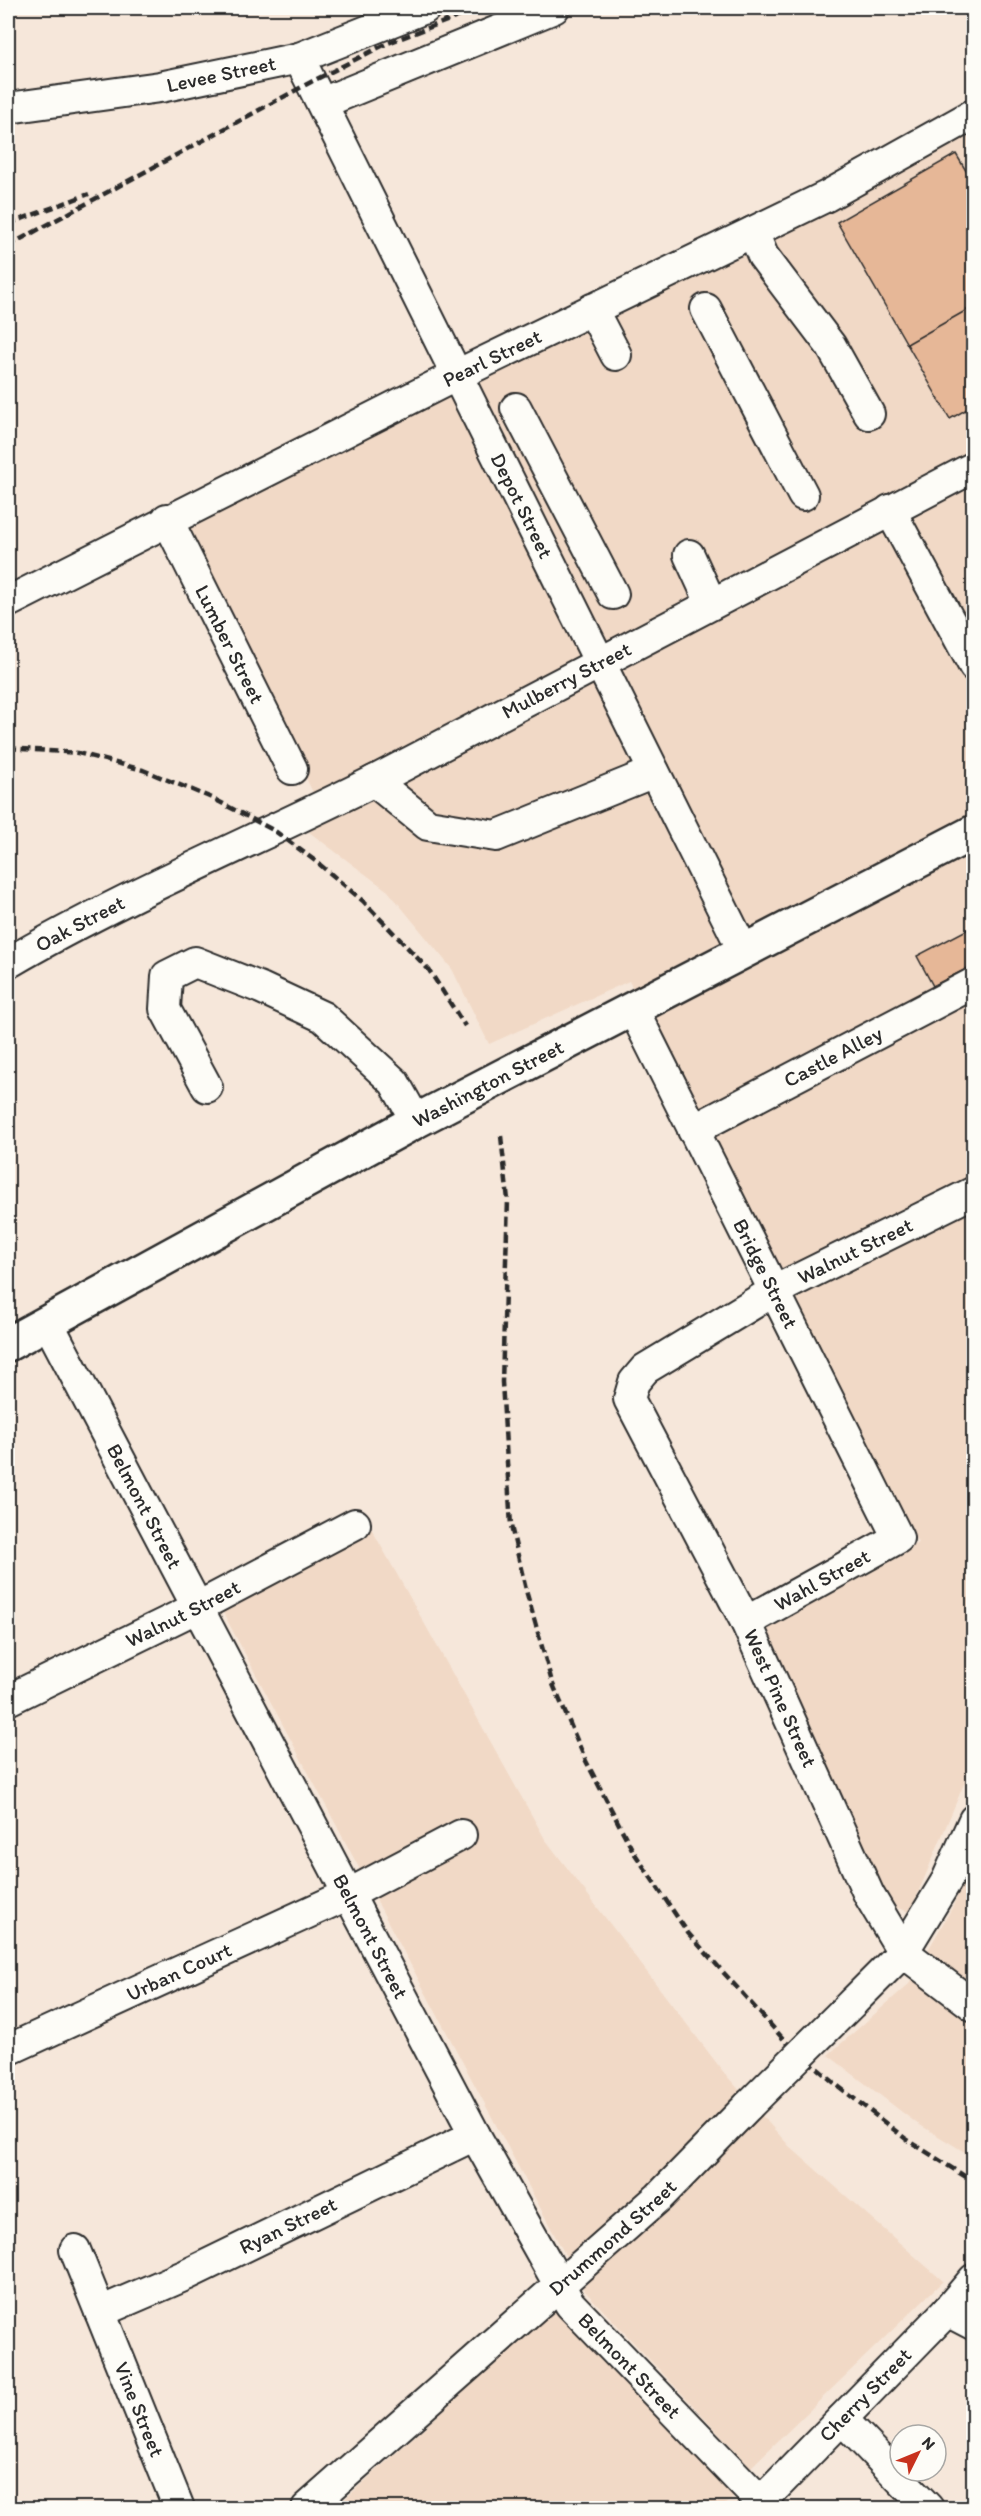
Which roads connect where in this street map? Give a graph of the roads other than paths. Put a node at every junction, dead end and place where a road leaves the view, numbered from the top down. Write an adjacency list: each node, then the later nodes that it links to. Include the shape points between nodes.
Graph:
1 (425, 8): 3 (street, Levee Street)
2 (554, 8): 4 (street)
3 (299, 58): 4 (street, Depot Street); 5 (street, Levee Street, via 160,87)
4 (322, 103): 11 (street, Depot Street)
5 (8, 108)
6 (974, 114): 7 (street, Pearl Street)
7 (753, 232): 8 (street, Pearl Street); 13 (street, via 763,256 831,346)
8 (592, 309): 10 (street); 11 (street, Pearl Street)
9 (706, 309): 15 (street)
10 (616, 355)
11 (457, 375): 17 (street, Pearl Street); 22 (street, Depot Street)
12 (516, 408): 19 (street)
13 (869, 414)
14 (974, 467): 16 (street, Mulberry Street)
15 (803, 495)
16 (890, 510): 21 (street, Mulberry Street); 23 (street)
17 (167, 519): 20 (street, Pearl Street); 24 (street, Lumber Street)
18 (689, 555): 21 (street)
19 (613, 594)
20 (8, 602)
21 (711, 603): 22 (street, Mulberry Street)
22 (600, 661): 25 (street, Depot Street); 26 (street, Mulberry Street)
23 (974, 666)
24 (292, 769)
25 (654, 772): 26 (street, via 496,836 428,825); 29 (street, Depot Street)
26 (374, 781): 28 (street, Mulberry Street, via 275,831)
27 (974, 832): 29 (main road, Washington Street)
28 (153, 884): 30 (street, Oak Street)
29 (744, 952): 32 (main road, Washington Street)
30 (8, 963)
31 (974, 983): 35 (street, Castle Alley)
32 (633, 1009): 34 (main road, Washington Street); 35 (street, Bridge Street)
33 (207, 1087): 34 (street, via 165,1009 167,976 195,962 323,1017 394,1082)
34 (416, 1121): 38 (main road, Washington Street)
35 (693, 1130): 37 (street, Bridge Street)
36 (974, 1192): 37 (street, Walnut Street)
37 (774, 1291): 40 (street, Walnut Street); 42 (street, Bridge Street)
38 (48, 1323): 39 (main road, Washington Street); 43 (street, Belmont Street)
39 (8, 1344)
40 (645, 1369): 44 (street, West Pine Street, via 634,1382 629,1399)
41 (355, 1524): 43 (street, Walnut Street)
42 (898, 1538): 44 (street, Wahl Street)
43 (198, 1607): 45 (street, Walnut Street); 48 (street, Belmont Street)
44 (746, 1622): 49 (street, West Pine Street, via 869,1895)
45 (8, 1700)
46 (974, 1820): 49 (street, Drummond Street, via 946,1880)
47 (461, 1835): 48 (street, Urban Court)
48 (349, 1893): 51 (street, Urban Court); 52 (street, Belmont Street)
49 (903, 1952): 50 (street, West Pine Street); 54 (street, Drummond Street, bridge, via 659,2197)
50 (974, 2006)
51 (8, 2050)
52 (475, 2135): 54 (street, Belmont Street); 56 (street, Ryan Street, via 197,2270)
53 (75, 2250): 56 (street, Vine Street)
54 (561, 2286): 59 (street, Belmont Street, via 570,2304); 61 (street, Drummond Street)
55 (961, 2294): 57 (street); 58 (street, Cherry Street)
56 (100, 2312): 60 (street, Vine Street)
57 (974, 2325)
58 (842, 2419): 59 (street, Cherry Street); 62 (street)
59 (758, 2505)
60 (179, 2508)
61 (307, 2508)
62 (928, 2508)

